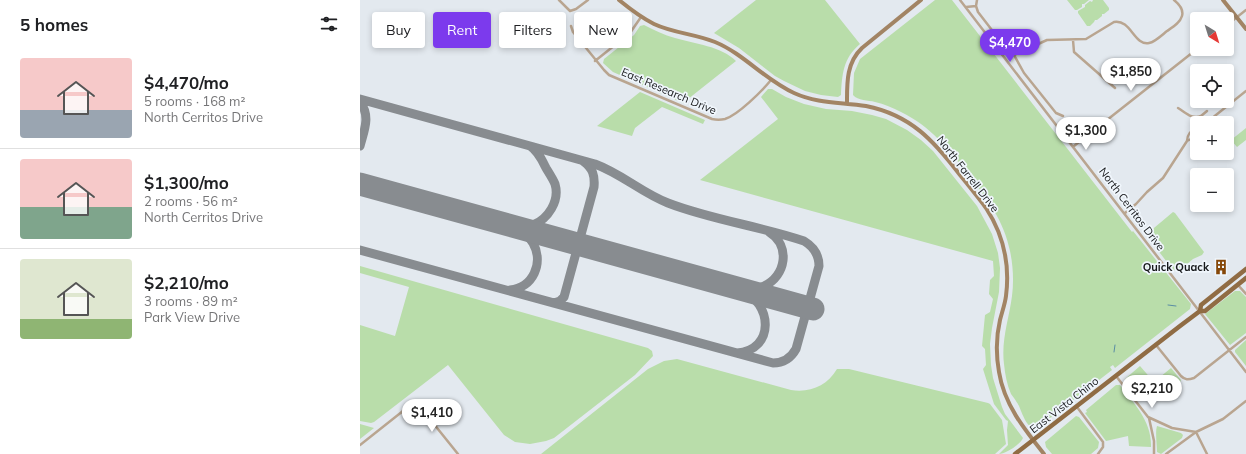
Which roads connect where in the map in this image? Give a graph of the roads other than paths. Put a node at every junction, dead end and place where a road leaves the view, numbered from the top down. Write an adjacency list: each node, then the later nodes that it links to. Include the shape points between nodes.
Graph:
1 (559, 0): 2 (street, via 570,11)
2 (588, 0)
3 (619, 0): 12 (street, North Farrell Drive)
4 (921, 0): 24 (street, via 855,55 849,70)
5 (960, 0): 10 (street, North Cerritos Drive)
6 (977, 0): 9 (street)
7 (1174, 0): 17 (street, via 1181,8 1181,18 1148,44 1141,42 1123,22 1114,22 1086,39)
8 (1223, 0): 13 (street)
9 (976, 6): 10 (street); 18 (street, via 986,23)
10 (966, 7): 34 (street, North Cerritos Drive)
11 (1246, 10): 13 (street)
12 (642, 16): 20 (street, via 630,33); 21 (street, North Farrell Drive, via 665,28 717,43)
13 (1237, 17): 14 (street); 16 (street)
14 (1234, 19)
15 (571, 26): 20 (street, East Research Drive, via 572,32)
16 (1246, 29)
17 (1073, 40): 18 (street, via 1047,40); 22 (street, via 1074,52)
18 (1014, 55): 27 (street, via 1024,73 1056,113)
19 (1190, 55): 34 (street)
20 (595, 61): 21 (street, East Research Drive, via 609,75 718,120 730,117 758,96)
21 (771, 80): 24 (street, North Farrell Drive, via 805,97)
22 (1115, 88)
23 (1246, 91): 30 (street)
24 (846, 104): 50 (street, North Farrell Drive, via 884,111 921,131 944,154 991,217 1003,246 1007,274 1006,296 997,342 999,372 1008,402)
25 (1178, 108): 28 (street)
26 (1207, 111): 29 (street)
27 (1063, 116)
28 (1191, 116)
29 (1201, 116)
30 (1215, 116)
31 (1190, 132): 33 (street)
32 (1190, 140): 33 (street)
33 (1187, 141): 35 (street, via 1163,178)
34 (1074, 146): 35 (street, North Cerritos Drive)
35 (1125, 213): 40 (street, North Cerritos Drive)
36 (1246, 269): 40 (main road, East Vista Chino, via 1201,305)
37 (1246, 278): 38 (main road, East Vista Chino)
38 (1238, 284): 39 (street); 40 (main road, East Vista Chino, via 1205,311)
39 (1246, 294)
40 (1200, 311): 42 (main road, East Vista Chino); 43 (street, North Cerritos Drive)
41 (1246, 337): 43 (street)
42 (1156, 345): 43 (street, via 1184,379 1194,378); 45 (main road, East Vista Chino)
43 (1229, 350): 44 (street, North Cerritos Drive)
44 (1246, 372)
45 (1116, 376): 47 (main road, East Vista Chino); 48 (street)
46 (1246, 401): 49 (street, via 1223,419)
47 (1076, 407): 50 (main road, East Vista Chino); 55 (street, via 1101,438 1104,446)
48 (1148, 417): 49 (street, via 1172,428); 56 (street)
49 (1196, 432): 57 (street); 58 (street)
50 (1033, 440): 53 (main road, East Vista Chino); 54 (street, North Farrell Drive)
51 (360, 444): 52 (street, via 408,407 417,403)
52 (458, 454)
53 (1015, 454)
54 (1044, 454)
55 (1098, 454)
56 (1154, 454)
57 (1166, 454)
58 (1207, 454)

